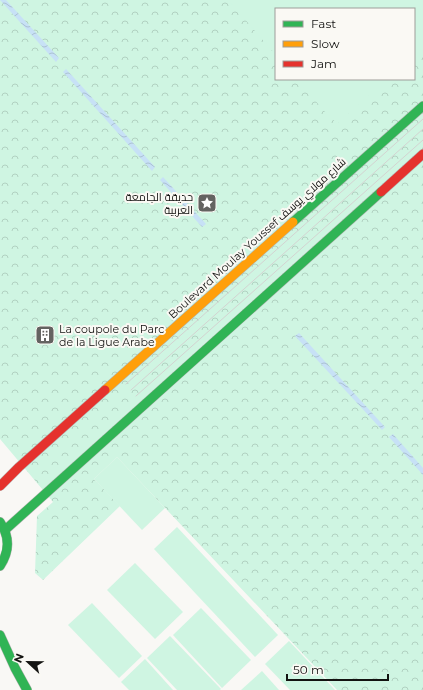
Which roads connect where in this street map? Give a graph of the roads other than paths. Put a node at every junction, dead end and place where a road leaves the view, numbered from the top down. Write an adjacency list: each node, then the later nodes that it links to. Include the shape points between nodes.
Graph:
1 (423, 106): 3 (main road, Boulevard Moulay Youssef شارع مولاي يوسف)
2 (423, 154): 4 (main road)
3 (0, 486)
4 (2, 526): 5 (main road, via 8,538 8,549)
5 (0, 566)
6 (0, 635): 7 (main road)
7 (27, 690)

